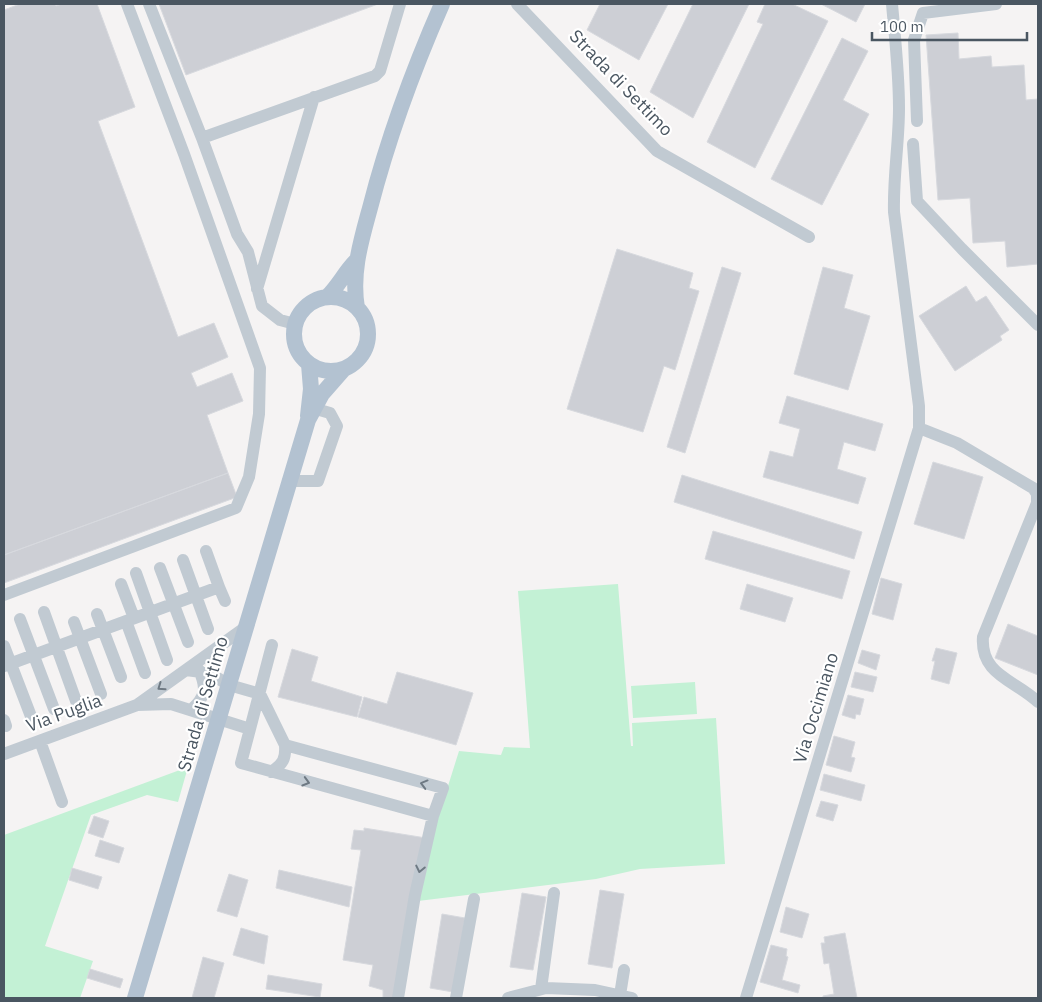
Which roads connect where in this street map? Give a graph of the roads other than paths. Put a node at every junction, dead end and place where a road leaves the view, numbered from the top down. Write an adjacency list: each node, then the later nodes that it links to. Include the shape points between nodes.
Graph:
1 (127, 4): 31 (street, via 260,368 259,414 249,477 236,508)
2 (148, 4): 10 (street)
3 (400, 4): 8 (street, via 380,71 375,76)
4 (442, 4): 13 (main road, via 420,54 378,175)
5 (517, 4): 12 (street, Strada di Settimo, via 657,151)
6 (892, 4): 22 (street, Via Occimiano, via 899,110 894,212 919,406)
7 (996, 4): 9 (street, via 922,13 914,40)
8 (314, 98): 10 (street); 14 (street)
9 (917, 121)
10 (202, 138): 14 (street, via 237,234 248,252)
11 (913, 144): 18 (street, via 916,201)
12 (809, 237)
13 (356, 261): 15 (main road); 16 (main road)
14 (257, 289): 17 (street, via 262,306 269,313)
15 (328, 296): 16 (main road, via 343,299); 17 (main road, via 308,304)
16 (357, 308): 20 (main road, via 367,326 368,338 364,351)
17 (295, 324): 19 (main road, via 296,347)
18 (1038, 325)
19 (309, 364): 20 (main road, via 320,369); 21 (main road, Strada di Settimo, via 311,389 308,405)
20 (343, 370): 21 (main road, Strada di Settimo, via 322,394)
21 (312, 415): 23 (main road, Strada di Settimo); 23 (street, via 330,413 337,426 318,481)
22 (918, 428): 24 (street, via 957,443 1033,488); 81 (street, Via Occimiano)
23 (288, 481): 41 (main road, Strada di Settimo)
24 (1037, 495): 59 (street, via 1037,503 983,637 982,648 991,667)
25 (206, 551): 30 (street)
26 (183, 560): 32 (street)
27 (160, 568): 34 (street)
28 (136, 573): 36 (street)
29 (121, 584): 39 (street)
30 (220, 587): 32 (street); 33 (street)
31 (4, 595)
32 (196, 595): 34 (street); 43 (street)
33 (225, 601)
34 (173, 604): 36 (street); 45 (street)
35 (44, 612): 48 (street)
36 (150, 612): 39 (street); 50 (street)
37 (97, 614): 42 (street)
38 (20, 619): 49 (street)
39 (130, 620): 42 (street); 53 (street)
40 (74, 622): 44 (street)
41 (246, 627): 52 (street, Via Puglia); 55 (main road, Strada di Settimo)
42 (104, 629): 44 (street); 54 (street)
43 (208, 629)
44 (80, 638): 48 (street); 56 (street)
45 (188, 642)
46 (272, 644): 57 (street)
47 (4, 646): 51 (street)
48 (57, 646): 49 (street); 58 (street)
49 (33, 655): 51 (street); 61 (street)
50 (167, 660)
51 (7, 665): 63 (street)
52 (192, 670): 55 (street, via 209,673); 60 (street, Via Puglia, one-way to 60); 62 (street, via 204,681 205,691)
53 (145, 673)
54 (121, 677)
55 (230, 685): 57 (street); 64 (main road, Strada di Settimo)
56 (101, 694)
57 (260, 694): 65 (street); 67 (street)
58 (76, 701)
59 (1038, 702)
60 (137, 705): 62 (street, Via Puglia, via 171,704); 66 (street, Via Puglia)
61 (54, 710)
62 (191, 710): 64 (street, Via Puglia)
63 (32, 719)
64 (220, 719): 65 (street, Via Puglia); 76 (main road, Strada di Settimo)
65 (250, 729): 69 (street, via 240,763)
66 (40, 741): 68 (street, Via Puglia); 70 (street)
67 (285, 745): 69 (street, via 285,758); 71 (street, one-way to 67, via 443,788)
68 (4, 754)
69 (271, 772): 71 (street, one-way to 71)
70 (62, 802)
71 (433, 816): 78 (street, one-way to 78, via 415,895)
72 (554, 893): 75 (street)
73 (474, 899): 79 (street)
74 (624, 970): 77 (street)
75 (541, 989): 77 (street, via 595,990); 80 (street)
76 (139, 997)
77 (626, 997)
78 (398, 998)
79 (456, 998)
80 (508, 998)
81 (746, 998)

